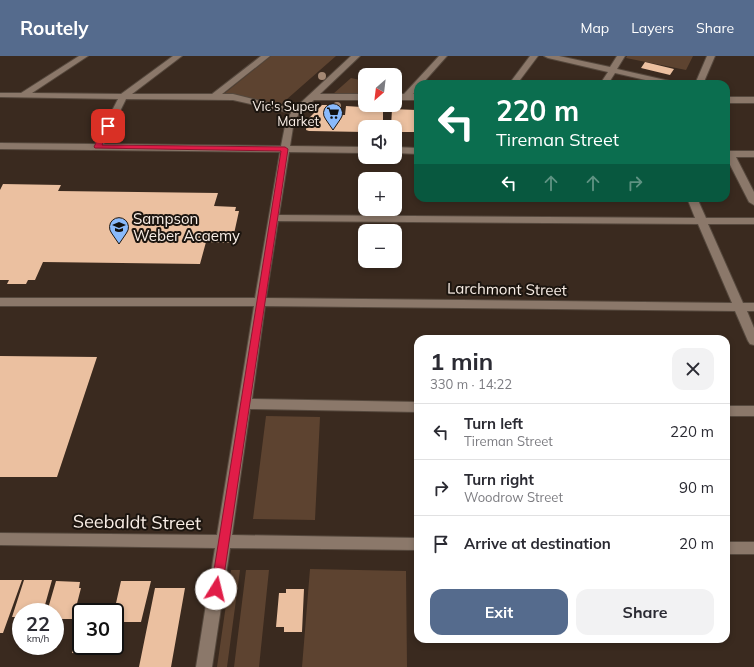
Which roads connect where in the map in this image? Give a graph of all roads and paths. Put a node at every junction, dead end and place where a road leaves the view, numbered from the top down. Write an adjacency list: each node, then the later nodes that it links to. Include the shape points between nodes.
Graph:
1 (84, 56): 18 (street)
2 (178, 56): 19 (street)
3 (266, 56): 20 (street)
4 (356, 56): 21 (street)
5 (443, 56): 11 (street)
6 (534, 56): 12 (street)
7 (548, 56): 10 (street)
8 (620, 56): 10 (street)
9 (711, 56): 15 (street)
10 (612, 70): 13 (street); 14 (street)
11 (421, 80)
12 (516, 80)
13 (606, 80)
14 (656, 80)
15 (701, 80)
16 (414, 88): 24 (street)
17 (0, 95): 18 (street)
18 (23, 95): 19 (street)
19 (123, 96): 20 (street); 30 (street)
20 (214, 97): 28 (street, via 233,97)
21 (313, 97): 22 (street); 28 (street)
22 (358, 97)
23 (402, 97): 24 (street)
24 (406, 97): 25 (street)
25 (414, 97)
26 (730, 100): 27 (street)
27 (754, 100)
28 (296, 112): 31 (street, via 290,121)
29 (0, 146): 30 (street)
30 (98, 147): 31 (street)
31 (285, 149): 32 (street); 40 (street)
32 (358, 150)
33 (402, 150): 34 (street)
34 (414, 151)
35 (730, 154): 36 (street)
36 (754, 154)
37 (730, 158): 39 (street)
38 (694, 202): 41 (street)
39 (754, 202)
40 (273, 218): 41 (street); 44 (street)
41 (701, 220): 42 (street); 45 (street)
42 (754, 221)
43 (0, 302): 44 (street, Larchmont Street)
44 (260, 302): 45 (street, Larchmont Street); 48 (street)
45 (739, 306): 46 (street, Larchmont Street); 47 (street)
46 (754, 307)
47 (754, 341)
48 (245, 404): 49 (street); 53 (street)
49 (414, 406)
50 (730, 411): 51 (street)
51 (754, 411)
52 (0, 539): 53 (street, Seebaldt Street)
53 (224, 542): 54 (street, Seebaldt Street); 57 (street)
54 (414, 544)
55 (730, 548): 56 (street)
56 (754, 548)
57 (204, 667)

